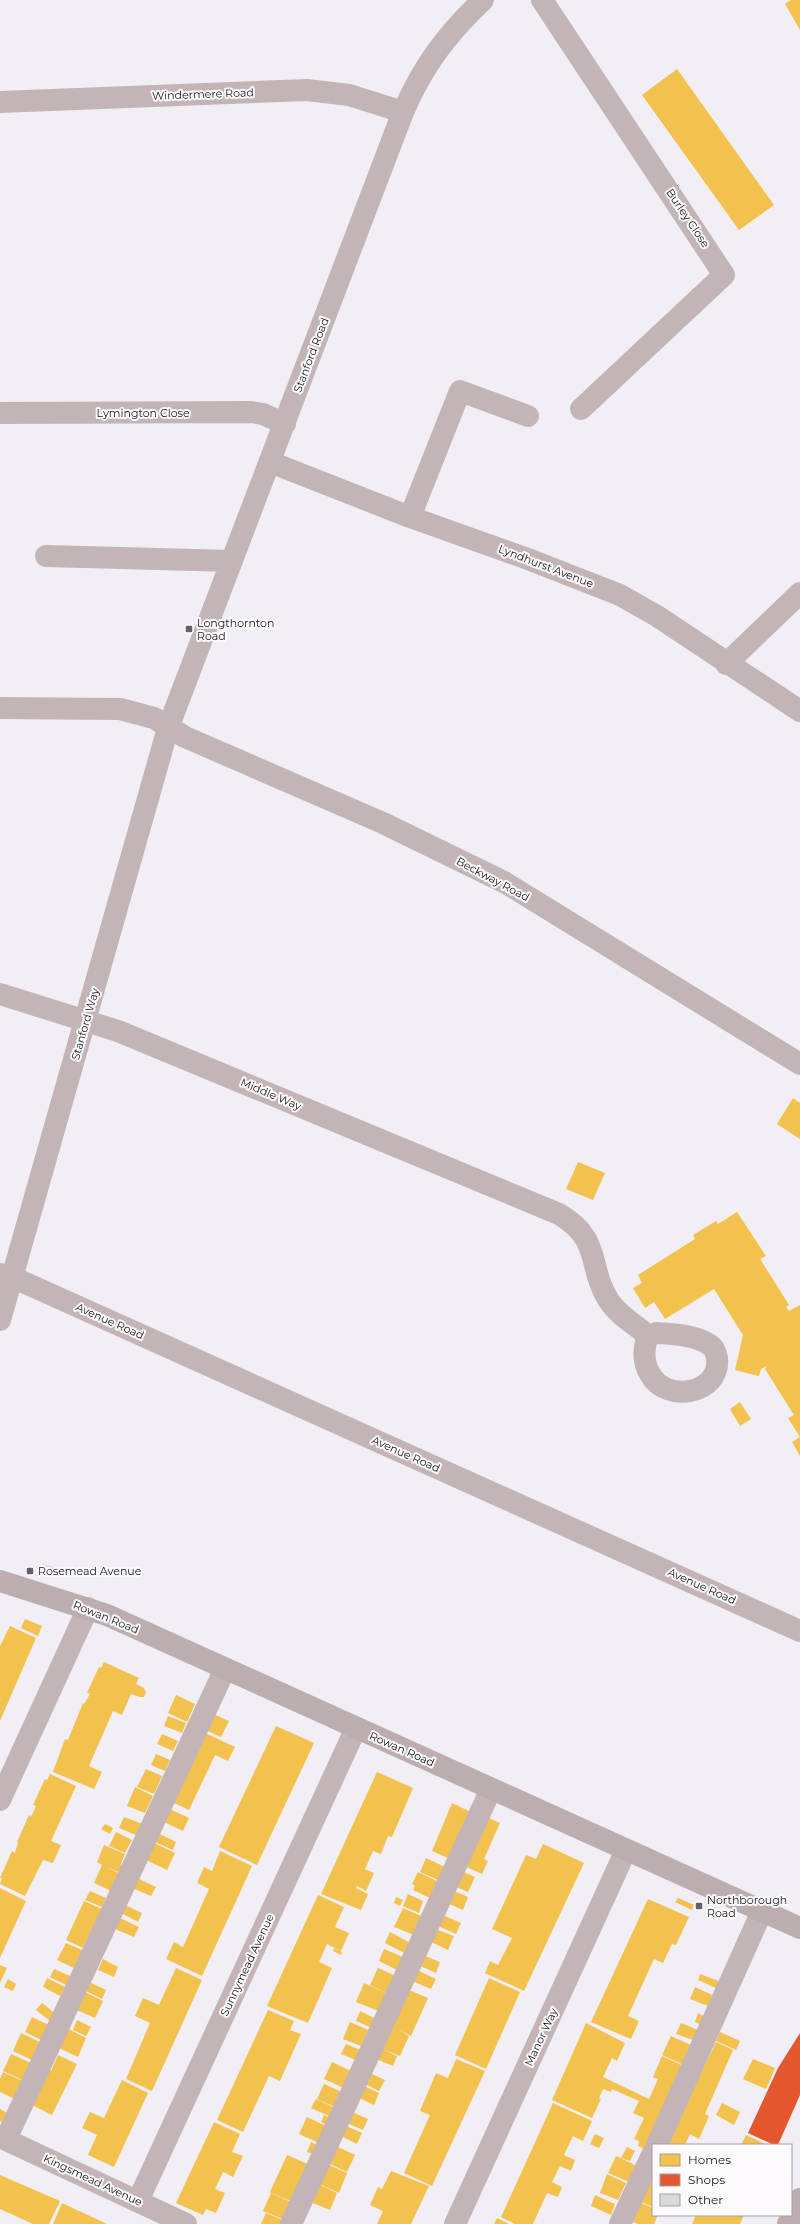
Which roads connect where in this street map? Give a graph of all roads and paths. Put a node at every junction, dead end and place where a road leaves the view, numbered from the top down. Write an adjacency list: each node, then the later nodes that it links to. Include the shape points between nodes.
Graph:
1 (482, 0): 4 (street, Stanford Road, via 440,46 423,69)
2 (542, 0): 5 (street, Burley Close, via 724,275)
3 (0, 102): 4 (street, Windermere Road, via 307,90 349,95)
4 (403, 112): 8 (street, Stanford Road)
5 (581, 409)
6 (0, 413): 8 (street, Lymington Close, via 251,412 263,414)
7 (528, 416): 10 (street, via 460,392)
8 (285, 424): 9 (street, Stanford Road)
9 (270, 462): 10 (street, Lyndhurst Avenue); 12 (street, Stanford Road)
10 (410, 517): 14 (street, Lyndhurst Avenue, via 620,595 657,616)
11 (46, 556): 12 (street)
12 (232, 561): 17 (street, Stanford Road)
13 (800, 593): 14 (street)
14 (726, 664): 16 (street, Lyndhurst Avenue)
15 (0, 708): 17 (street, via 120,709 154,718)
16 (800, 711)
17 (168, 728): 19 (street, Stanford Way); 20 (street, Beckway Road, via 383,823 504,882)
18 (0, 994): 19 (street, Middle Way)
19 (86, 1020): 21 (street, Stanford Way); 23 (street, Middle Way, via 126,1034 522,1198 569,1220 585,1236 593,1250 602,1287 608,1300 616,1311)
20 (800, 1064)
21 (6, 1276): 22 (street, Stanford Way); 26 (street, Avenue Road)
22 (0, 1320)
23 (648, 1336)
24 (0, 1581): 25 (main road, Rowan Road)
25 (88, 1608): 27 (main road, Rowan Road); 30 (street)
26 (800, 1631)
27 (225, 1669): 28 (main road, Rowan Road); 34 (street)
28 (356, 1728): 29 (main road, Rowan Road); 38 (street, Sunnymead Avenue)
29 (491, 1789): 31 (main road, Rowan Road); 41 (street)
30 (0, 1800)
31 (626, 1850): 32 (main road, Rowan Road); 42 (street, Manor Way)
32 (762, 1911): 33 (main road, Rowan Road); 35 (street)
33 (799, 1925)
34 (3, 2138): 38 (street, Kingsmead Avenue)
35 (657, 2144)
36 (652, 2155): 43 (street)
37 (800, 2199): 39 (main road)
38 (138, 2201): 40 (street, Kingsmead Avenue)
39 (792, 2216)
40 (186, 2224)
41 (291, 2224)
42 (455, 2224)
43 (620, 2224)

